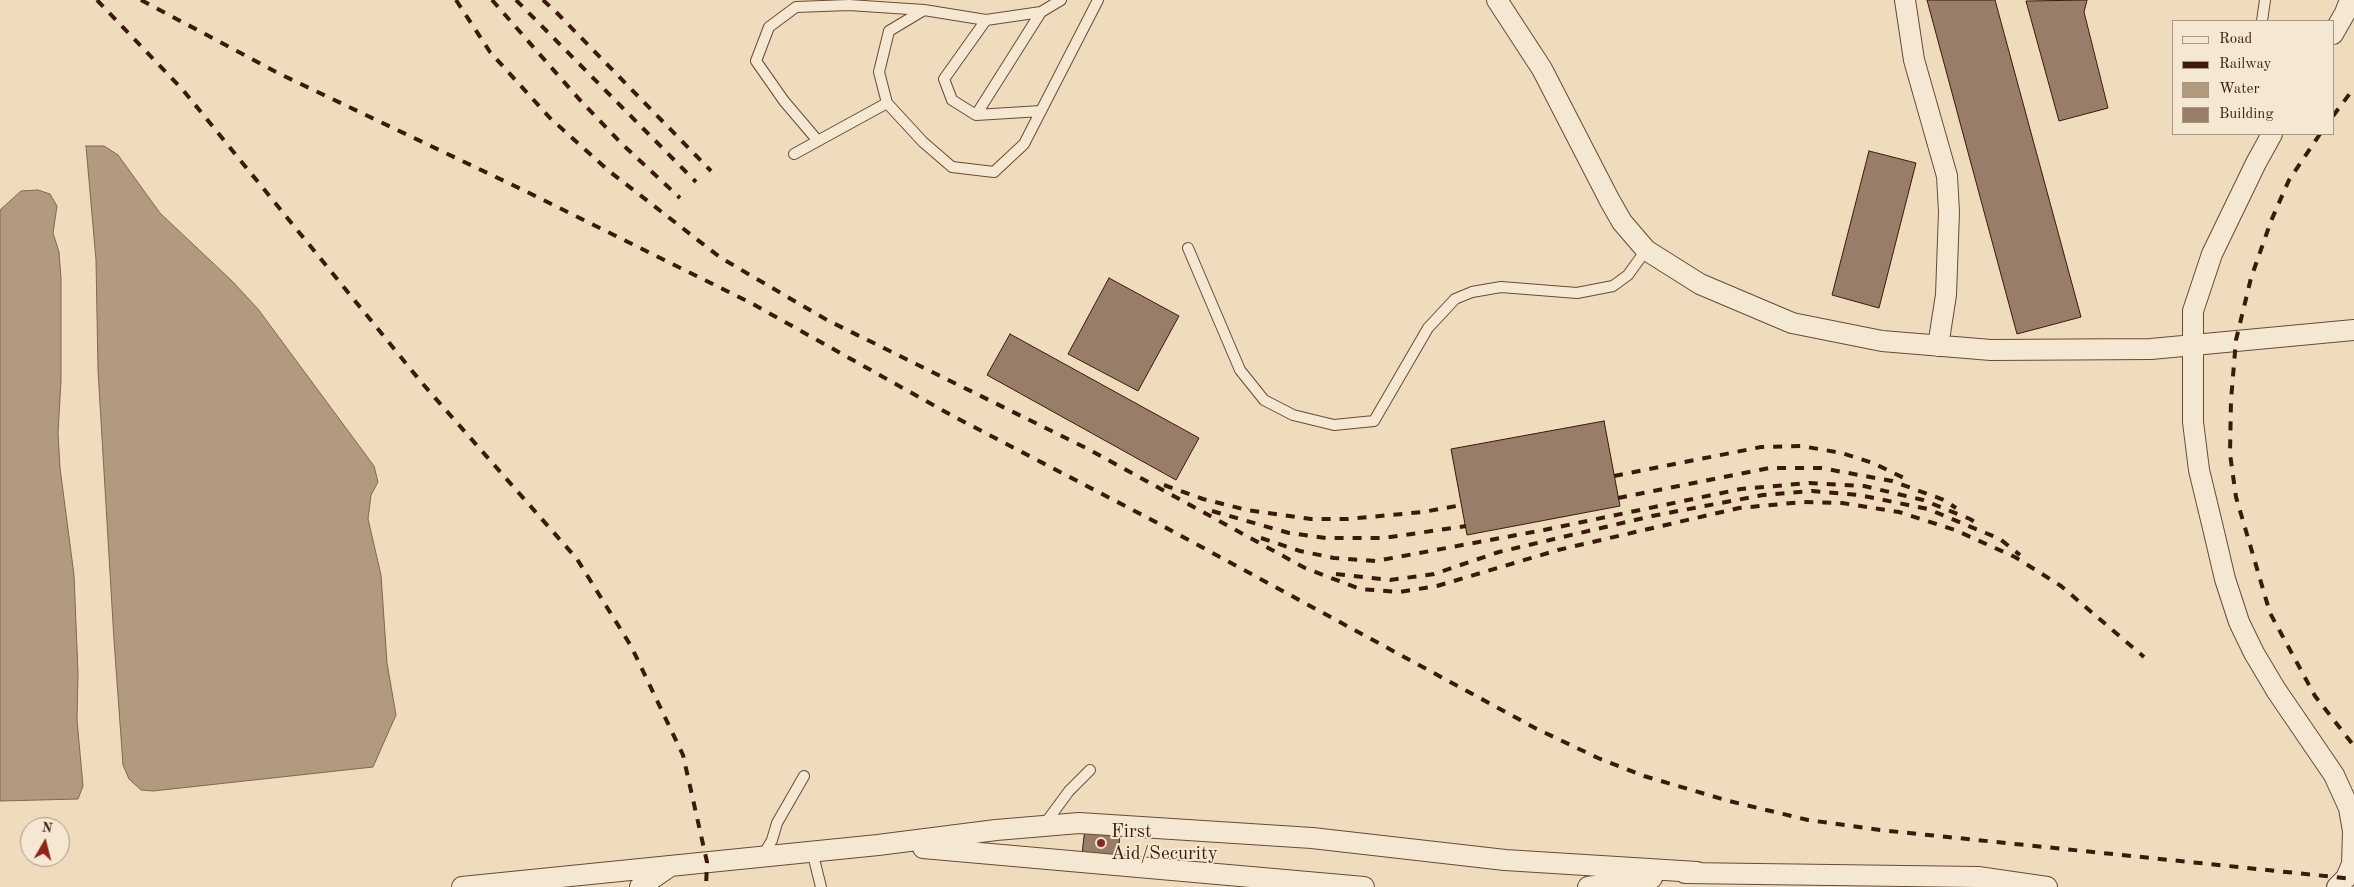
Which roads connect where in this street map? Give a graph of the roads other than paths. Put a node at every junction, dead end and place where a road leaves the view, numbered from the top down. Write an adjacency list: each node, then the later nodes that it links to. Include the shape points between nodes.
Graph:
1 (1061, 0): 8 (lane)
2 (1098, 0): 13 (lane)
3 (1497, 0): 19 (street, via 1542,69 1622,222)
4 (1905, 0): 22 (street, via 1914,60 1947,176 1946,295)
5 (2265, 0): 10 (lane)
6 (2350, 0): 11 (street)
7 (924, 10): 9 (lane); 12 (lane, via 889,32 878,72); 16 (lane, via 849,5 796,8 769,27 756,61)
8 (1041, 12): 9 (lane); 14 (lane)
9 (986, 20): 14 (lane, via 944,79 952,100)
10 (2262, 20)
11 (2334, 32)
12 (887, 103): 13 (lane, via 923,142 952,167 994,172 1024,144); 16 (lane)
13 (1041, 111): 14 (lane)
14 (976, 115)
15 (2271, 135): 21 (street, via 2212,254 2193,311)
16 (818, 141): 17 (lane)
17 (794, 154)
18 (1188, 248): 19 (lane, via 1240,370 1264,400 1293,415 1334,425 1374,422 1428,328 1455,299 1500,287 1577,293 1613,286 1628,275)
19 (1646, 250): 22 (street, via 1700,284 1792,323 1882,341)
20 (2354, 330): 21 (street)
21 (2192, 345): 22 (street, via 2100,350 1991,350); 37 (street, via 2193,422 2199,470 2225,579 2239,622 2276,690 2334,775 2349,808 2353,831 2352,864 2346,878)
22 (1938, 346)
23 (1090, 770): 25 (lane, via 1069,791)
24 (804, 776): 28 (lane)
25 (1044, 826): 26 (street); 30 (street, via 1116,824 1331,840 1505,860)
26 (878, 845): 27 (street); 34 (street)
27 (812, 852): 28 (street); 33 (lane)
28 (762, 857): 29 (street)
29 (670, 866): 31 (street); 32 (street)
30 (1696, 872): 35 (street); 36 (street, via 1978,877)
31 (462, 887)
32 (640, 887)
33 (821, 887)
34 (1364, 887)
35 (1588, 887)
36 (2047, 887)
37 (2337, 887)

